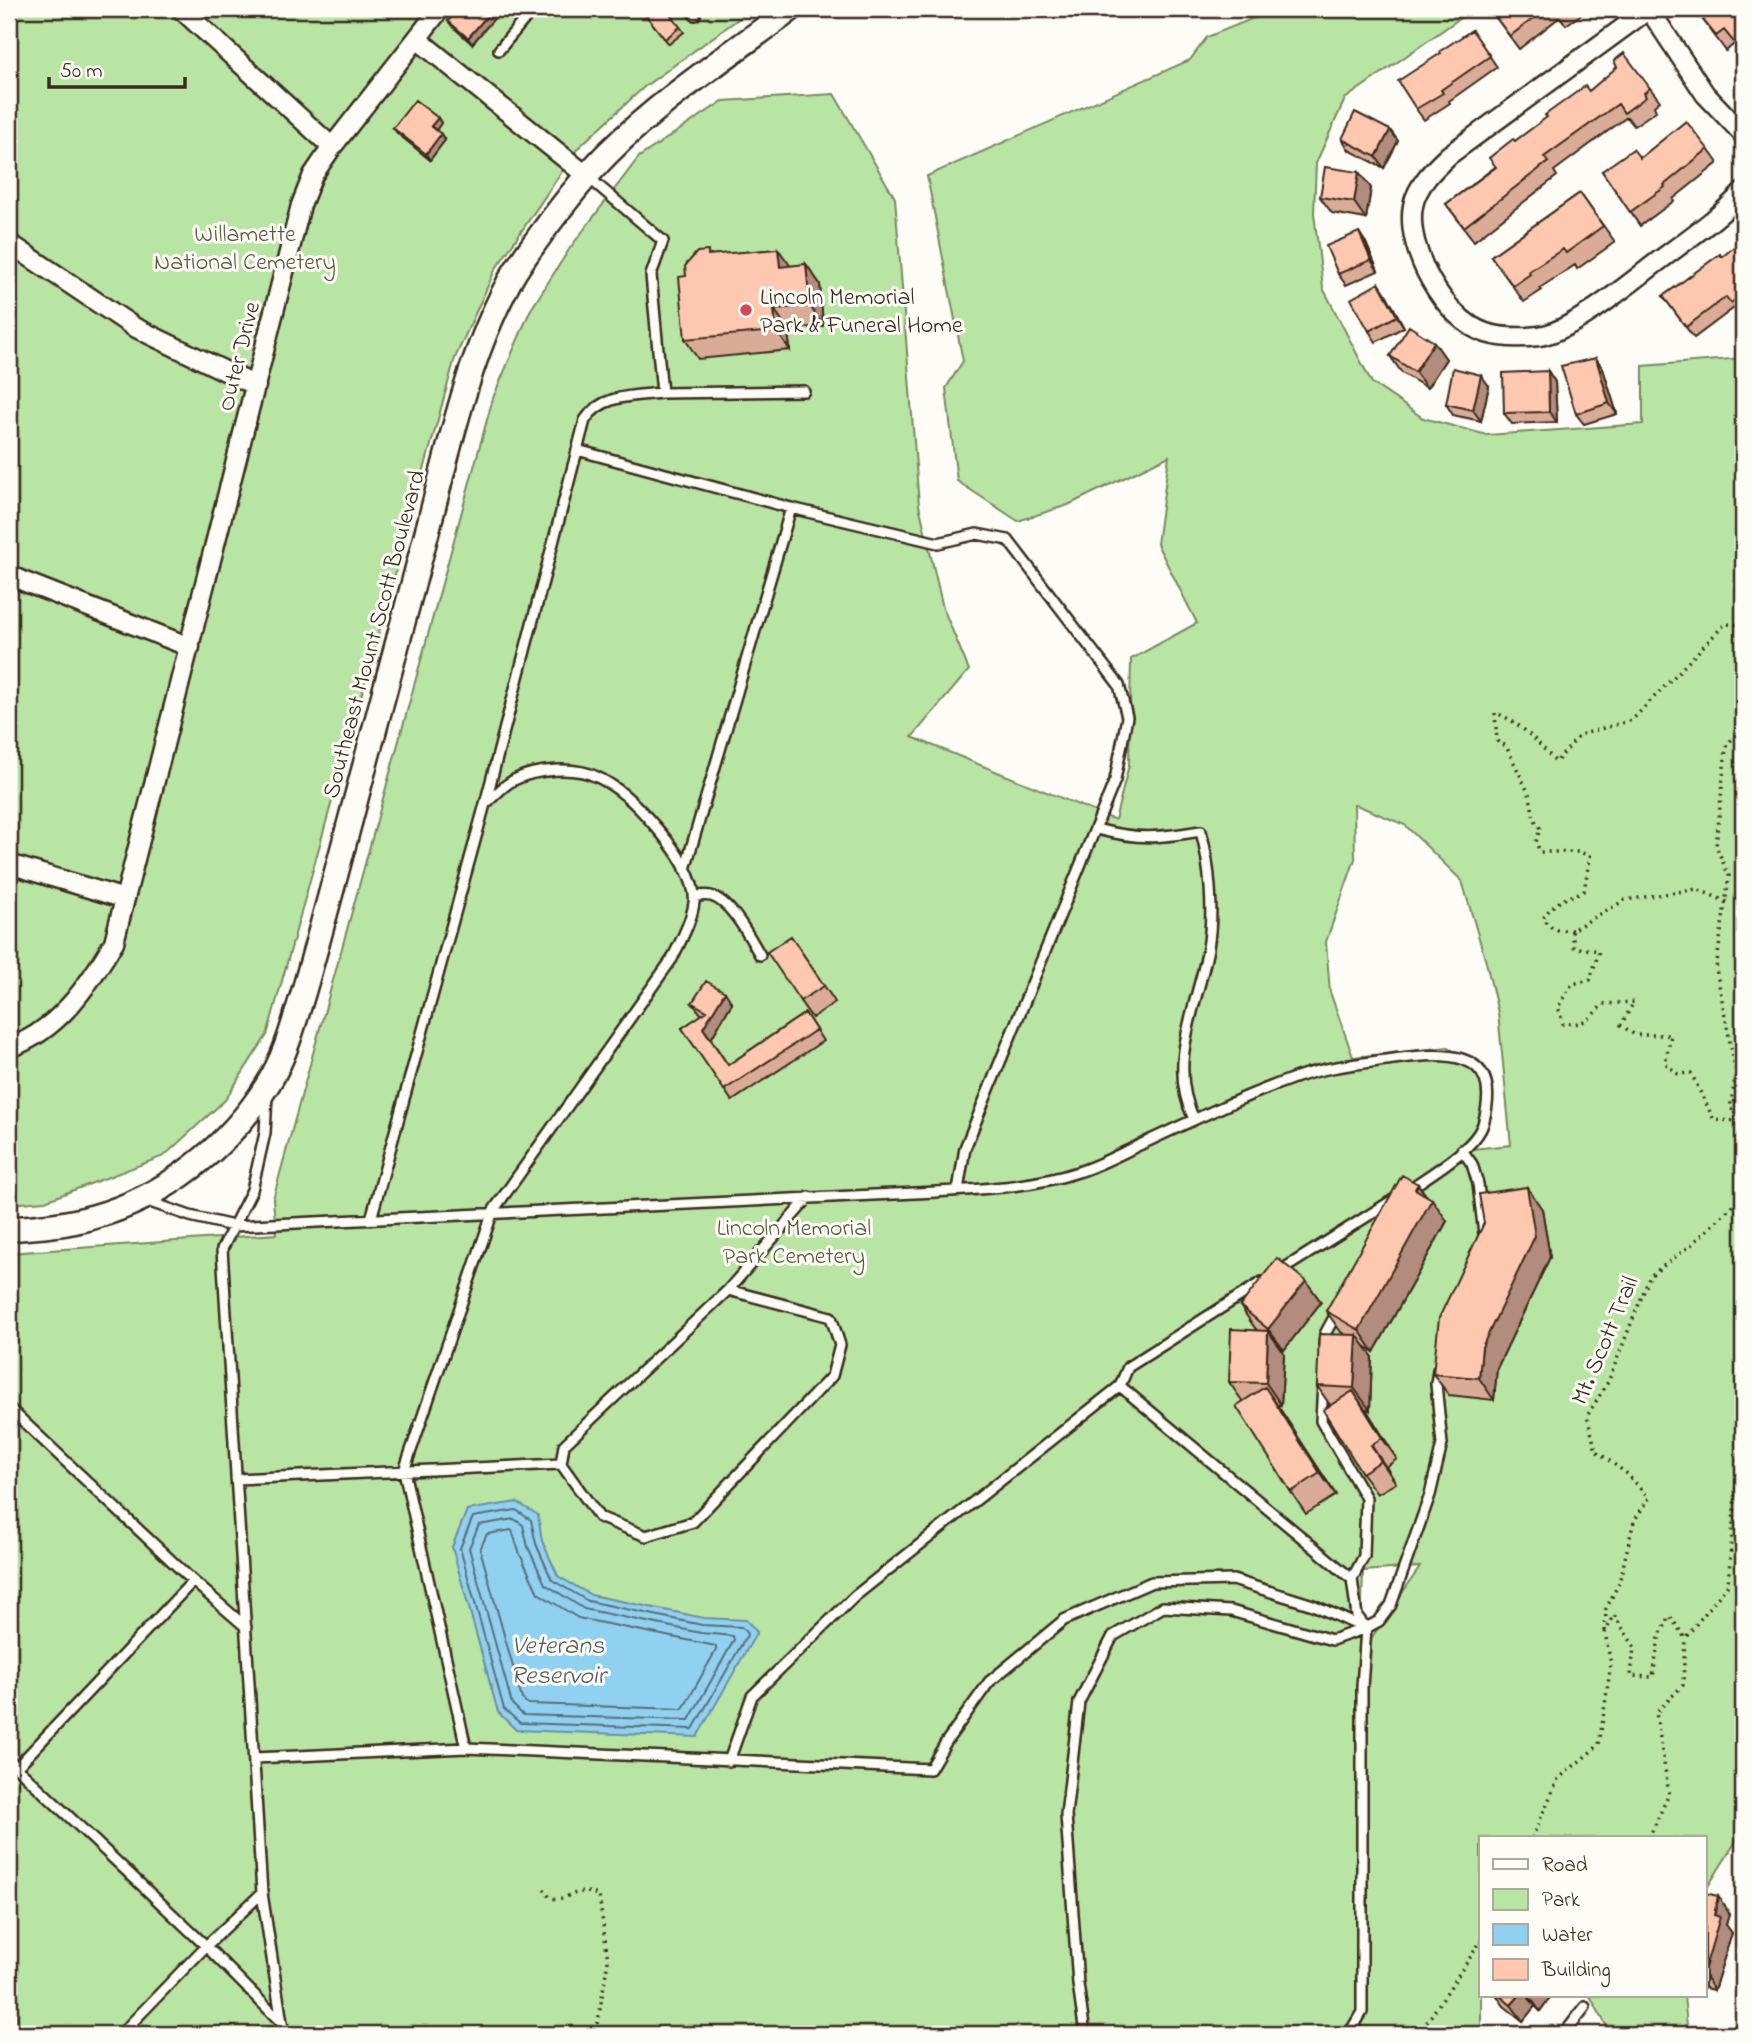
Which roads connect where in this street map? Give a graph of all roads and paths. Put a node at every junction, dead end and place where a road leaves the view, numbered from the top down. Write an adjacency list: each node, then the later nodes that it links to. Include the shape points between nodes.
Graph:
1 (181, 9): 11 (street)
2 (440, 9): 8 (street, Outer Drive)
3 (533, 9): 9 (lane)
4 (792, 9): 12 (main road, Southeast Mount Scott Boulevard, via 653,113)
5 (1315, 9): 6 (path, via 1318,13)
6 (1325, 9)
7 (1649, 9): 10 (street, via 1705,94); 13 (street, via 1430,173 1413,206 1420,261 1446,301 1468,324 1485,333 1539,336 1555,332 1603,303)
8 (417, 39): 11 (street, Outer Drive); 12 (street)
9 (499, 50)
10 (1743, 134)
11 (332, 147): 15 (street, Outer Drive, via 313,175 301,205)
12 (587, 176): 17 (lane, via 663,241 651,275); 35 (main road, Southeast Mount Scott Boulevard, via 511,279 476,360 315,952 292,1030)
13 (1743, 192)
14 (9, 243): 15 (street, via 134,327)
15 (256, 386): 22 (street, Outer Drive)
16 (804, 391): 17 (lane)
17 (662, 393): 18 (lane, via 618,397 592,410 584,420)
18 (577, 450): 19 (lane); 24 (lane)
19 (791, 508): 25 (lane, via 938,543 977,534 1008,540 1119,685 1127,717 1115,780); 27 (lane)
20 (9, 574): 22 (street)
21 (1743, 625): 31 (path, via 1726,624 1632,720 1580,735 1556,762 1532,736 1495,713 1497,741 1506,746 1541,828 1536,842 1540,852 1590,856 1584,891 1558,902 1543,919 1554,930)
22 (190, 647): 29 (street, Outer Drive)
23 (1743, 722): 30 (path, via 1726,748 1716,846 1729,876)
24 (485, 804): 27 (lane, via 511,781 531,773 564,770 596,776 635,803); 46 (lane)
25 (1096, 829): 37 (lane, via 1157,838 1201,831 1209,861 1208,947 1186,1033 1182,1074 1186,1104); 40 (lane, via 965,1148)
26 (9, 864): 29 (street)
27 (685, 869): 28 (lane)
28 (694, 896): 32 (lane, via 713,896 726,905); 45 (lane, via 673,959)
29 (125, 900): 33 (street, Outer Drive, via 114,942 70,1007)
30 (1727, 902): 31 (path, via 1698,889 1625,900); 36 (path, via 1716,970 1736,1073)
31 (1572, 930): 38 (path, via 1574,947 1599,951 1590,980 1572,984 1562,997 1558,1007 1563,1024 1587,1022 1603,1004 1634,1002 1621,1025 1635,1035 1671,1035 1665,1063 1678,1074 1691,1073 1714,1120)
32 (760, 955)
33 (9, 1048)
34 (1743, 1083): 36 (path)
35 (268, 1084): 44 (main road, Southeast Mount Scott Boulevard, via 212,1150); 48 (lane, via 265,1133 252,1190)
36 (1730, 1108): 38 (path)
37 (1194, 1119): 39 (lane, via 1298,1077 1343,1066 1442,1055 1474,1065 1487,1083 1488,1106 1481,1129); 40 (lane, via 1051,1181)
38 (1743, 1120)
39 (1462, 1150): 41 (lane); 50 (lane, via 1478,1184)
40 (958, 1190): 43 (lane)
41 (1399, 1196): 47 (lane); 56 (lane, via 1128,1367)
42 (1743, 1196): 66 (path, Mt. Scott Trail, via 1650,1276 1608,1382 1587,1416 1596,1451 1649,1497 1634,1521 1619,1583 1606,1609)
43 (809, 1197): 45 (lane); 51 (lane)
44 (142, 1199): 48 (lane); 49 (main road, Southeast Mount Scott Boulevard, via 71,1223)
45 (493, 1212): 46 (lane); 60 (lane)
46 (371, 1219): 48 (lane)
47 (1387, 1219)
48 (233, 1226): 61 (lane, via 222,1249)
49 (9, 1229)
50 (1482, 1245)
51 (728, 1290): 59 (lane, via 564,1445); 59 (lane, via 831,1318 840,1345 832,1376 694,1522 646,1536 599,1517)
52 (1343, 1300): 54 (lane, via 1325,1334)
53 (1440, 1355): 65 (lane, via 1436,1384 1442,1444 1430,1495 1391,1605 1379,1621)
54 (1324, 1359)
55 (1323, 1371): 62 (lane, via 1321,1421 1366,1498 1364,1556)
56 (1120, 1386): 62 (lane); 70 (lane, via 855,1596 752,1696)
57 (1743, 1397): 67 (path, via 1728,1585)
58 (9, 1408): 63 (lane)
59 (561, 1464): 60 (lane)
60 (404, 1471): 61 (lane); 68 (lane)
61 (236, 1479): 64 (lane)
62 (1352, 1579): 65 (lane, via 1357,1616)
63 (193, 1581): 64 (lane); 71 (lane)
64 (246, 1627): 69 (lane)
65 (1366, 1628): 70 (lane, via 1313,1605 1233,1580 1152,1582 1064,1620 989,1682 930,1769); 85 (lane, via 1332,1640 1231,1611 1163,1606 1113,1636 1079,1702 1066,1815); 86 (lane, via 1362,2012)
66 (1605, 1633): 67 (path, via 1614,1615 1633,1646 1631,1676 1653,1677 1659,1637 1670,1616); 72 (path, Mt. Scott Trail, via 1611,1674 1599,1745 1558,1779)
67 (1685, 1638): 73 (path, via 1683,1685 1656,1713 1669,1794)
68 (466, 1748): 69 (lane); 70 (lane)
69 (255, 1759): 75 (lane)
70 (729, 1761)
71 (13, 1763): 77 (lane)
72 (1533, 1836)
73 (1649, 1836)
74 (544, 1889): 84 (path, via 550,1898 559,1900 588,1890 599,1896 608,1960)
75 (262, 1893): 77 (lane); 80 (lane)
76 (1479, 1944): 87 (path)
77 (206, 1946): 80 (lane); 82 (lane)
78 (9, 2000): 81 (lane)
79 (1585, 2007): 88 (lane)
80 (282, 2023): 83 (lane)
81 (12, 2034)
82 (121, 2034)
83 (285, 2034)
84 (596, 2034)
85 (1085, 2034)
86 (1349, 2034)
87 (1419, 2034)
88 (1564, 2034)

